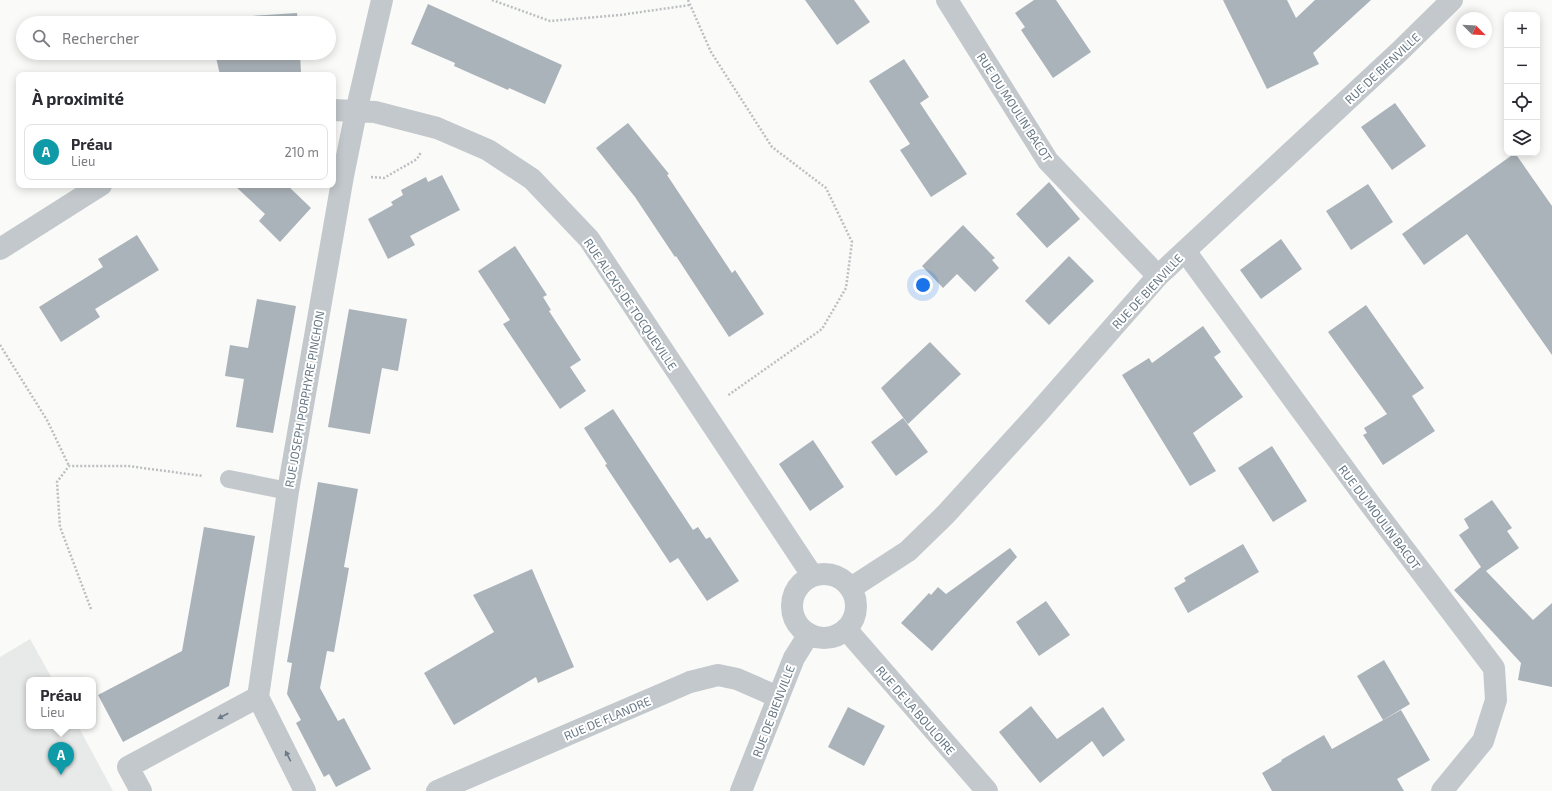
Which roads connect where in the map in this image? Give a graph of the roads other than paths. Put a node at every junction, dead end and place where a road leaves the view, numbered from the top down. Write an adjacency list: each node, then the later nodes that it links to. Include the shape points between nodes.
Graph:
1 (382, 0): 5 (street, RUE JOSEPH PORPHYRE PINCHON)
2 (947, 0): 9 (street, RUE DU MOULIN BACOT, via 1048,160)
3 (1452, 0): 8 (street, RUE DE BIENVILLE)
4 (336, 110): 5 (street, RUE ALEXIS DE TOCQUEVILLE)
5 (356, 112): 11 (street, RUE JOSEPH PORPHYRE PINCHON); 12 (street, RUE ALEXIS DE TOCQUEVILLE, via 375,112 437,128 488,150 532,179 589,239)
6 (96, 188): 7 (street)
7 (0, 249)
8 (1185, 251): 9 (street, RUE DE BIENVILLE); 23 (street, RUE DU MOULIN BACOT, via 1494,668 1496,700 1482,741)
9 (1158, 276): 13 (street, RUE DE BIENVILLE, via 946,514 908,551)
10 (229, 479): 11 (lane)
11 (288, 492): 16 (street, RUE JOSEPH PORPHYRE PINCHON)
12 (812, 575): 13 (street, via 833,575); 15 (street, via 796,588 792,599 794,619 800,628)
13 (851, 588): 14 (street, via 855,596 855,614)
14 (846, 629): 15 (street, via 828,638); 22 (street, RUE DE LA BOULOIRE)
15 (809, 634): 17 (street, RUE DE BIENVILLE, via 794,658)
16 (258, 697): 18 (street, one-way to 18, via 128,767); 19 (street, one-way to 16)
17 (778, 697): 20 (street, RUE DE FLANDRE, via 737,679 718,675 690,682); 21 (street, RUE DE BIENVILLE)
18 (141, 791)
19 (305, 791)
20 (437, 791)
21 (742, 791)
22 (986, 791)
23 (1442, 791)

